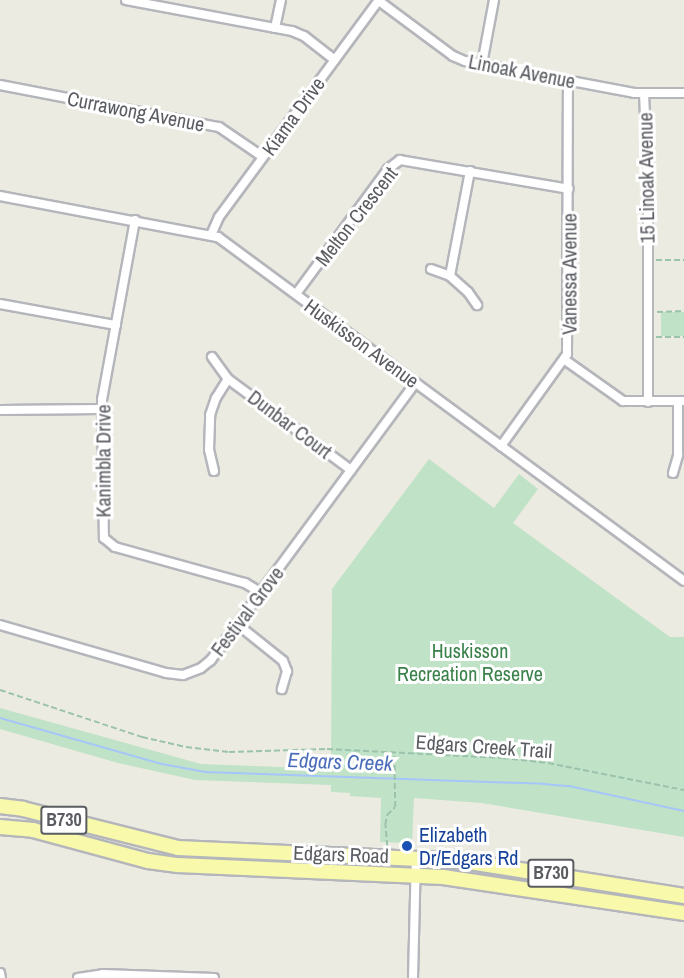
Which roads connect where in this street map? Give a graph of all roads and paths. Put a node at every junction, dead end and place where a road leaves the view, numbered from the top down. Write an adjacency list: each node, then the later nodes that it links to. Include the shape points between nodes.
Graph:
1 (126, 0): 5 (street)
2 (280, 0): 5 (street)
3 (379, 0): 6 (street, Kiama Drive); 7 (street, Linoak Avenue, via 453,56)
4 (494, 0): 7 (street)
5 (276, 28): 6 (street, via 303,36)
6 (335, 60): 12 (street, Kiama Drive)
7 (482, 64): 8 (street, Linoak Avenue)
8 (568, 80): 10 (street, Linoak Avenue); 14 (street, Vanessa Avenue)
9 (0, 85): 12 (street, Currawong Avenue, via 219,127)
10 (644, 93): 11 (street, Linoak Avenue); 19 (street, 15 Linoak Avenue)
11 (684, 93)
12 (263, 157): 17 (street, Kiama Drive, via 219,217)
13 (470, 171): 14 (street, Melton Crescent); 21 (street); 22 (street, Melton Crescent, via 407,159 391,165)
14 (568, 189): 31 (street, Vanessa Avenue, via 569,342)
15 (0, 195): 16 (street, Huskisson Avenue)
16 (135, 220): 17 (street, Huskisson Avenue); 27 (street, Kanimbla Drive)
17 (211, 235): 22 (street, Huskisson Avenue)
18 (684, 260): 19 (path)
19 (650, 262): 35 (street, 15 Linoak Avenue)
20 (431, 269): 21 (street)
21 (450, 276): 24 (street)
22 (296, 294): 33 (street, Huskisson Avenue)
23 (0, 304): 27 (street)
24 (477, 305)
25 (652, 311): 26 (path)
26 (684, 311)
27 (116, 326): 36 (street, Kanimbla Drive)
28 (652, 337): 29 (path)
29 (684, 338)
30 (212, 357): 32 (street, Dunbar Court)
31 (565, 360): 35 (street, via 618,399); 38 (street, Vanessa Avenue)
32 (228, 379): 39 (street, Dunbar Court); 40 (street, Dunbar Court, via 210,415 209,450)
33 (415, 383): 38 (street, Huskisson Avenue); 39 (street, Festival Grove)
34 (681, 401): 35 (street); 41 (street)
35 (648, 402)
36 (101, 409): 37 (street); 43 (street, Kanimbla Drive, via 105,541 245,583)
37 (0, 410)
38 (501, 446): 42 (street, Huskisson Avenue)
39 (351, 470): 43 (street, Festival Grove)
40 (214, 471)
41 (673, 473)
42 (684, 581)
43 (260, 592): 44 (street, Festival Grove)
44 (237, 624): 45 (street, Festival Grove, via 211,660 183,675); 46 (street, via 283,661 287,671)
45 (0, 625)
46 (282, 689)
47 (0, 690): 48 (path, Edgars Creek Trail, via 142,737 186,747 229,752 327,749)
48 (394, 753): 49 (path, Edgars Creek Trail, via 548,763); 53 (path, via 395,807 387,815 385,825)
49 (684, 790)
50 (0, 806): 52 (main road, Edgars Road / B730, via 151,843)
51 (0, 827): 55 (main road, Edgars Road / B730, via 33,830 148,861)
52 (202, 849): 53 (main road, Edgars Road / B730); 55 (main road)
53 (387, 856): 54 (main road, Edgars Road / B730)
54 (416, 857): 56 (street); 57 (main road, Edgars Road / B730, via 520,868)
55 (201, 866): 56 (main road, Edgars Road / B730)
56 (416, 875): 58 (main road, Edgars Road / B730, via 491,882); 64 (street)
57 (684, 896)
58 (684, 914)
59 (0, 973): 60 (street)
60 (1, 978)
61 (78, 978): 62 (street, via 104,974)
62 (196, 978): 63 (street)
63 (214, 978)
64 (413, 978)

